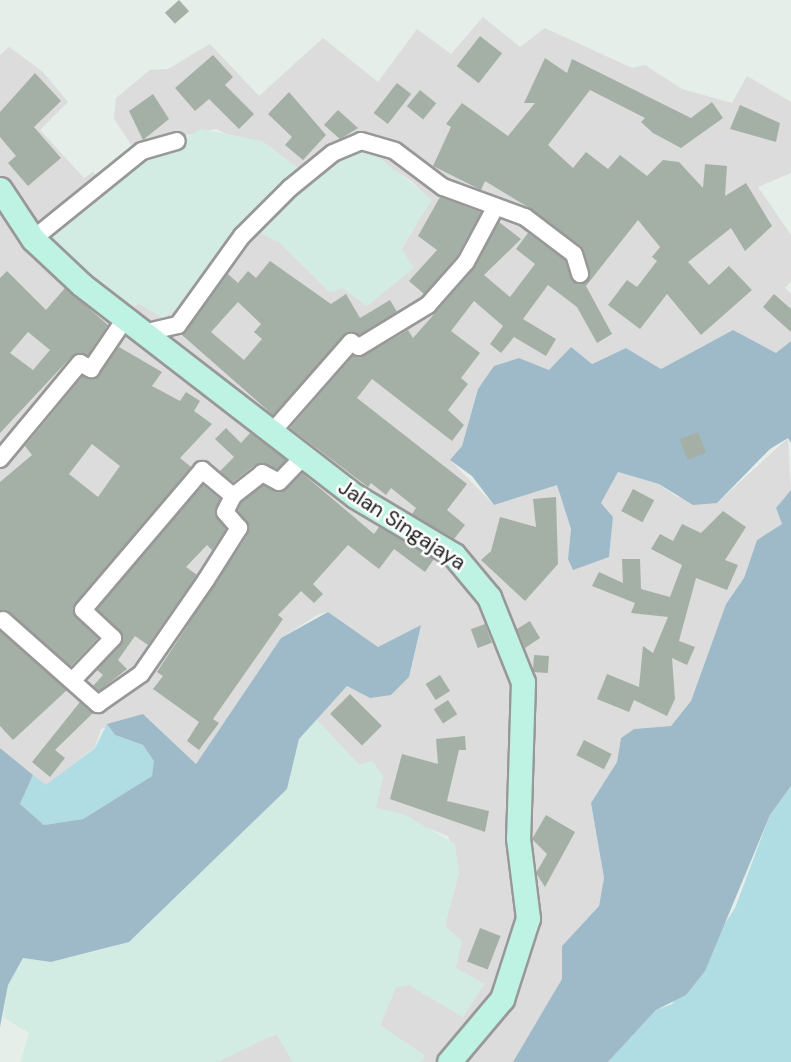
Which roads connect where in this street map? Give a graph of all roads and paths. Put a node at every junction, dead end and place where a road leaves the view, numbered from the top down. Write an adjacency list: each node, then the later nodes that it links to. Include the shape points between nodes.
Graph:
1 (177, 141): 4 (street, via 142,151)
2 (0, 189): 4 (street, Jalan Singajaya)
3 (495, 208): 5 (street, via 525,217 572,253); 6 (street, via 443,187 387,148 360,141 333,153 289,188 243,236 178,326); 7 (street, via 466,262 428,305 359,347 351,342)
4 (33, 240): 6 (street, Jalan Singajaya)
5 (580, 274)
6 (134, 326): 7 (street, Jalan Singajaya); 9 (street, via 91,369 80,363)
7 (272, 432): 8 (street, Jalan Singajaya)
8 (302, 458): 10 (street, via 279,482 262,473); 13 (street, Jalan Singajaya, via 454,555 474,573 514,648 523,682 518,838 528,918 502,999)
9 (0, 459)
10 (233, 496): 12 (street, via 225,512 239,528 141,674 98,704); 12 (street, via 202,470 83,610 113,638)
11 (3, 620): 12 (street)
12 (73, 680)
13 (449, 1062)

